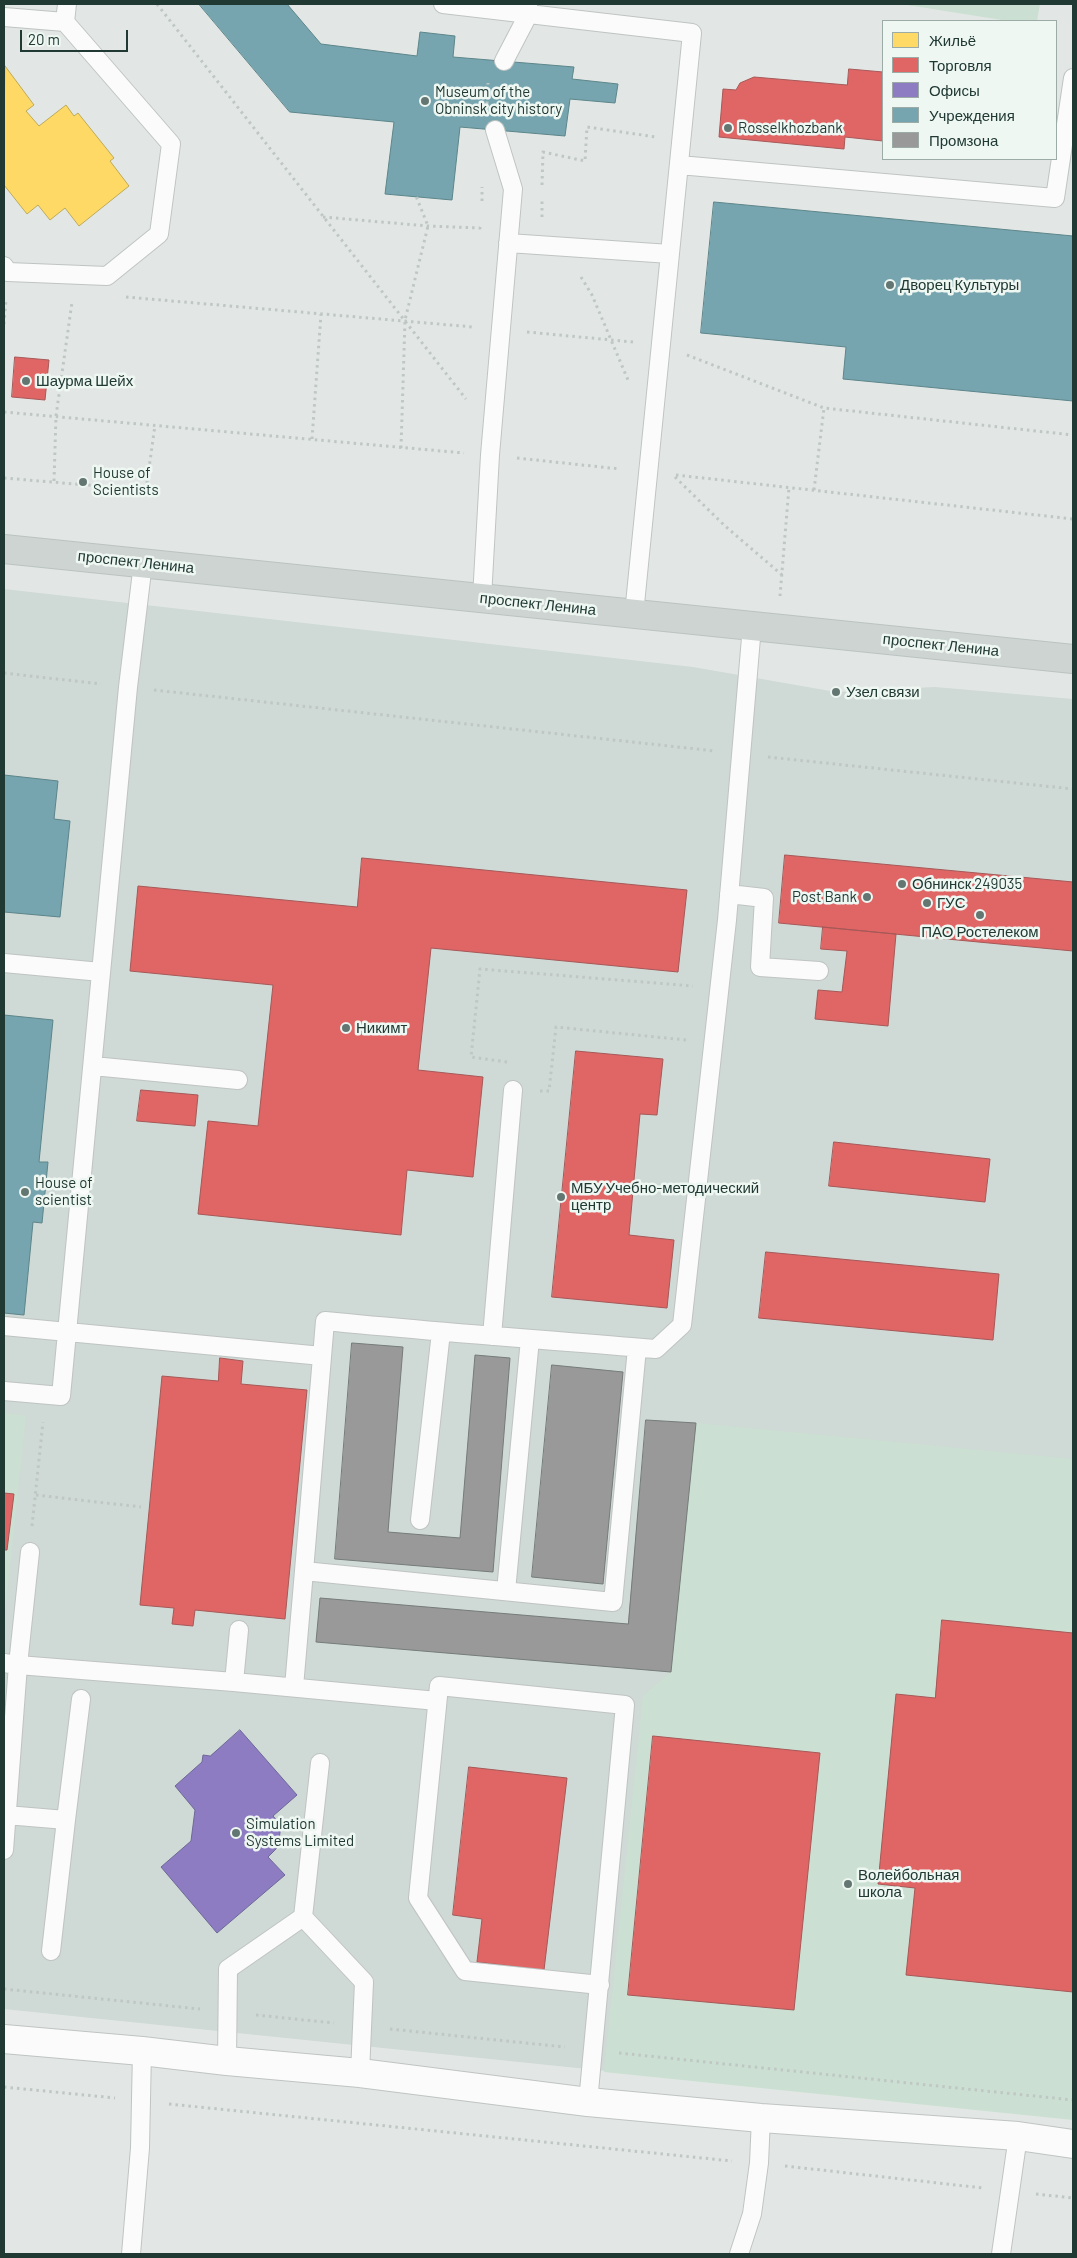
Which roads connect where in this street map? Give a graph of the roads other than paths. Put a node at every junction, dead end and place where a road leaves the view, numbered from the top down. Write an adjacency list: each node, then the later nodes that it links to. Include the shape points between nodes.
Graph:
1 (67, 4): 5 (lane)
2 (443, 4): 3 (lane)
3 (528, 9): 6 (lane); 9 (lane, via 692,33)
4 (4, 17): 5 (lane)
5 (65, 22): 12 (lane, via 170,144 159,234 107,276 8,272)
6 (504, 61)
7 (1073, 78): 9 (lane, via 1055,198)
8 (495, 130): 10 (lane, via 513,188)
9 (679, 165): 11 (lane)
10 (508, 243): 11 (lane); 15 (lane)
11 (670, 254): 16 (lane)
12 (4, 266)
13 (4, 548): 14 (main road, проспект Ленина)
14 (143, 563): 15 (main road, проспект Ленина); 22 (lane, via 128,687)
15 (482, 598): 16 (main road, проспект Ленина)
16 (634, 614): 17 (main road, проспект Ленина)
17 (752, 626): 18 (main road, проспект Ленина); 19 (lane)
18 (1073, 659)
19 (729, 894): 21 (lane, via 764,898 760,967); 31 (lane, via 682,1325 656,1350)
20 (4, 963): 22 (lane)
21 (819, 971)
22 (102, 972): 23 (lane)
23 (93, 1066): 24 (lane); 28 (lane)
24 (238, 1080)
25 (513, 1090): 29 (lane)
26 (4, 1326): 28 (lane)
27 (441, 1332): 29 (lane); 32 (lane, via 325,1321); 34 (lane)
28 (68, 1333): 32 (lane); 33 (lane, via 61,1396)
29 (492, 1336): 30 (lane)
30 (530, 1339): 31 (lane); 37 (lane)
31 (637, 1348): 37 (lane, via 613,1602)
32 (322, 1356): 36 (lane)
33 (4, 1391)
34 (420, 1520)
35 (30, 1552): 39 (lane)
36 (304, 1571): 37 (lane); 41 (lane)
37 (506, 1591)
38 (239, 1630): 40 (lane)
39 (11, 1664): 40 (lane); 45 (lane)
40 (234, 1682): 41 (lane)
41 (294, 1687): 43 (lane)
42 (82, 1699): 46 (lane)
43 (437, 1701): 50 (lane, via 418,1898 465,1971); 50 (lane, via 439,1686 626,1705)
44 (320, 1763): 48 (lane)
45 (6, 1815): 46 (lane); 47 (lane)
46 (66, 1820): 49 (lane)
47 (4, 1850)
48 (303, 1917): 53 (lane, via 228,1969); 54 (lane, via 364,1982)
49 (51, 1951)
50 (600, 1985): 55 (lane)
51 (4, 2039): 52 (street)
52 (142, 2051): 53 (street); 59 (lane, via 142,2101)
53 (227, 2061): 54 (street)
54 (360, 2073): 55 (street)
55 (588, 2102): 56 (street)
56 (761, 2118): 57 (street); 60 (lane, via 752,2214)
57 (1018, 2136): 58 (street); 61 (lane)
58 (1073, 2144)
59 (131, 2254)
60 (739, 2254)
61 (1001, 2254)

